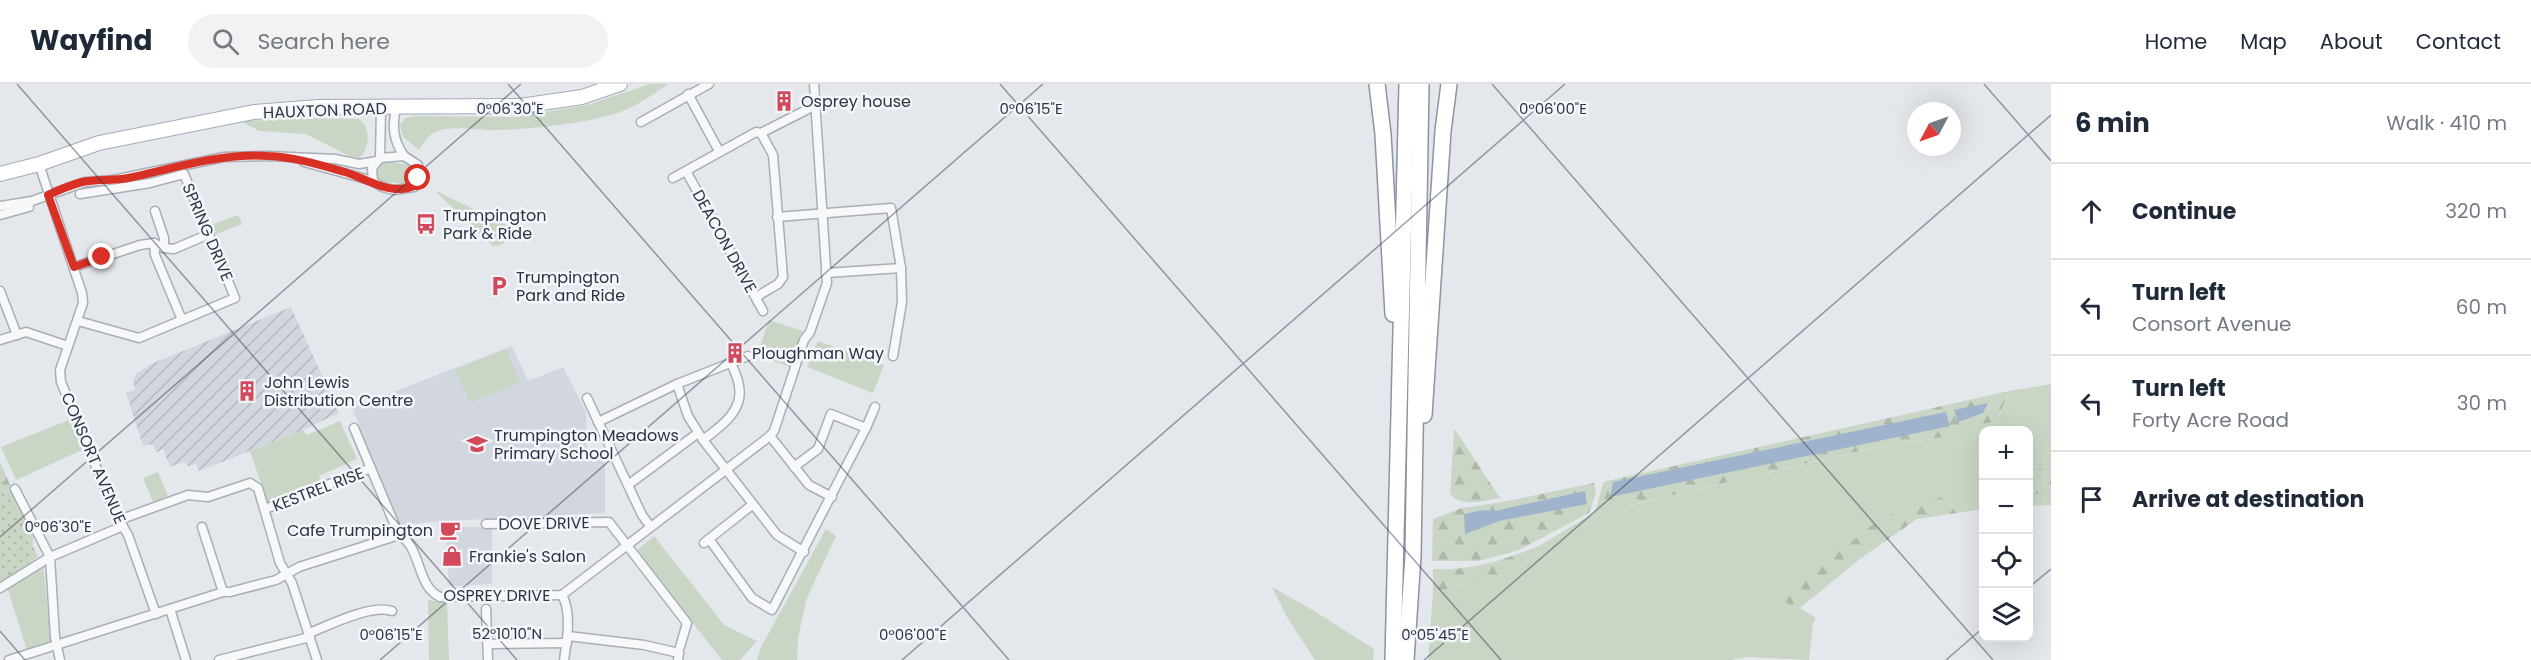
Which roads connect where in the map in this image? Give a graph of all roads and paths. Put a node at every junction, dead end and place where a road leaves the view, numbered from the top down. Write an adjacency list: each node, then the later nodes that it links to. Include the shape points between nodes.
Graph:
1 (620, 84): 11 (main road, HAUXTON ROAD, via 582,97 520,106)
2 (709, 84): 8 (street)
3 (814, 84): 9 (street)
4 (1377, 84): 49 (highway, via 1394,343)
5 (1407, 84): 49 (highway)
6 (1421, 84): 57 (highway)
7 (1449, 84): 57 (highway, via 1424,419)
8 (688, 94): 12 (street); 14 (street)
9 (814, 106): 13 (street, DEACON DRIVE); 28 (street)
10 (381, 108): 11 (main road, HAUXTON ROAD); 17 (street); 18 (main road, HAUXTON ROAD, via 254,112 99,143)
11 (396, 108): 15 (street, via 396,144)
12 (641, 122)
13 (761, 133): 14 (street, DEACON DRIVE); 30 (street, via 772,155)
14 (719, 151): 19 (street, DEACON DRIVE)
15 (404, 156): 17 (street); 22 (street, via 418,165 414,186 394,190)
16 (292, 158): 17 (street, via 359,164); 22 (street); 24 (street, via 243,156 204,161 85,182)
17 (378, 159): 22 (street, via 372,168)
18 (39, 164): 20 (main road, HAUXTON ROAD); 24 (street, CONSORT AVENUE)
19 (686, 171): 21 (street, DEACON DRIVE); 38 (street, DEACON DRIVE)
20 (0, 174)
21 (672, 178)
22 (373, 182)
23 (80, 194): 31 (street, SPRING DRIVE, via 184,174)
24 (48, 195): 25 (street); 34 (street, CONSORT AVENUE)
25 (0, 206)
26 (28, 207): 29 (street)
27 (155, 211): 33 (street)
28 (821, 214): 30 (street); 35 (street, via 891,208); 36 (street)
29 (0, 215)
30 (777, 218): 38 (street, via 783,277)
31 (209, 234): 33 (street, via 174,249); 40 (street, SPRING DRIVE, via 235,298)
32 (154, 243): 33 (street); 34 (street); 40 (street, via 155,255)
33 (164, 248)
34 (74, 267): 41 (street, CONSORT AVENUE, via 83,303)
35 (901, 268): 36 (street); 46 (street, via 902,302)
36 (826, 273): 56 (street, via 826,289)
37 (0, 291): 42 (street)
38 (756, 297): 39 (street, DEACON DRIVE)
39 (763, 311)
40 (182, 320): 41 (street, SPRING DRIVE, via 139,338)
41 (78, 321): 44 (street, CONSORT AVENUE)
42 (17, 335): 43 (street); 44 (street, via 26,332)
43 (0, 340)
44 (68, 346): 66 (street, CONSORT AVENUE, via 60,370 61,382)
45 (748, 356): 47 (street)
46 (893, 356)
47 (731, 363): 48 (street); 55 (street, via 740,387 731,417)
48 (677, 384): 52 (street); 55 (street)
49 (1401, 389): 95 (highway)
50 (587, 398): 52 (street)
51 (875, 407): 54 (street)
52 (598, 422): 61 (street)
53 (354, 428): 59 (street, KESTREL RISE)
54 (866, 428): 58 (street, via 831,414 818,449); 63 (street)
55 (700, 436): 60 (street); 61 (street)
56 (770, 436): 58 (street); 60 (street, OSPREY DRIVE)
57 (1415, 452): 96 (highway)
58 (795, 467): 63 (street, via 809,485)
59 (371, 468): 65 (street, KESTREL RISE); 70 (street, KESTREL RISE)
60 (725, 469): 64 (street); 68 (street, OSPREY DRIVE)
61 (628, 485): 68 (street)
62 (15, 489): 73 (street)
63 (832, 497): 72 (street)
64 (752, 505): 72 (street, via 782,540); 72 (street, via 706,541 752,598 772,610)
65 (265, 509): 66 (street, via 258,488 250,483 208,497 188,495); 74 (street)
66 (121, 523): 73 (street); 81 (street, CONSORT AVENUE)
67 (486, 524): 71 (street, DOVE DRIVE, via 609,522)
68 (650, 526): 71 (street, OSPREY DRIVE)
69 (202, 527): 76 (street)
70 (399, 534): 74 (street); 77 (street, OSPREY DRIVE, via 408,539 430,590 440,597)
71 (626, 545): 77 (street, OSPREY DRIVE); 86 (street, via 687,623)
72 (804, 552)
73 (50, 557): 75 (street); 85 (street)
74 (286, 574): 76 (street, via 276,580); 82 (street)
75 (0, 588)
76 (223, 592): 78 (street)
77 (562, 595): 83 (street, via 566,601)
78 (170, 609): 81 (street); 89 (street)
79 (486, 609): 84 (street)
80 (392, 610): 82 (street, via 358,615)
81 (156, 614): 85 (street)
82 (310, 635): 90 (street); 91 (street)
83 (567, 640): 84 (street); 93 (street); 94 (street, via 644,645 679,653)
84 (488, 644): 92 (street)
85 (56, 646): 87 (street); 88 (street)
86 (680, 646)
87 (9, 660)
88 (60, 660)
89 (186, 660)
90 (219, 660)
91 (317, 660)
92 (488, 660)
93 (564, 660)
94 (678, 660)
95 (1393, 660)
96 (1406, 660)

